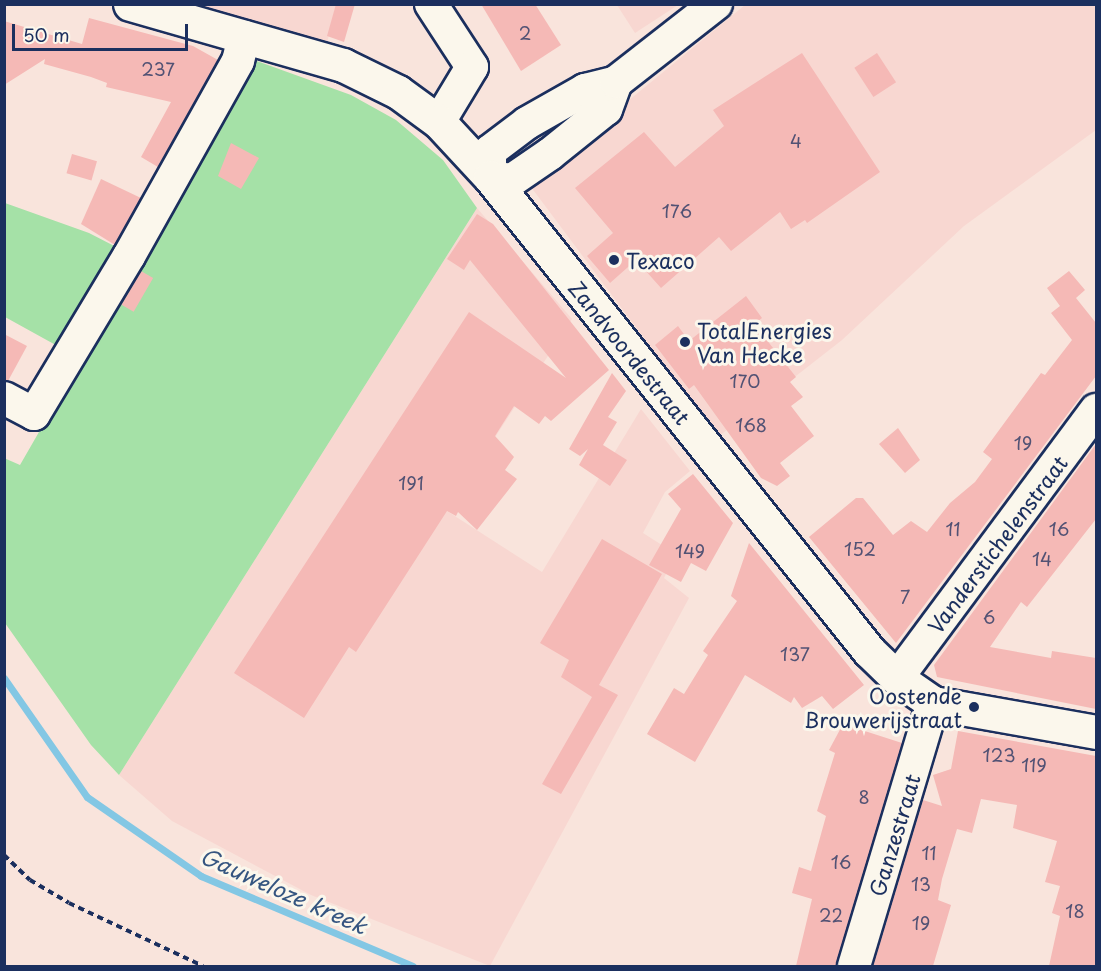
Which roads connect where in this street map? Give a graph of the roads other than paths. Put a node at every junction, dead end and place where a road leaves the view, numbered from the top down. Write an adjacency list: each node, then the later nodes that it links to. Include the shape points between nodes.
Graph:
1 (130, 4): 4 (main road, Zandvoordestraat)
2 (430, 4): 6 (street, via 472,67)
3 (716, 4): 7 (street, via 616,82 585,90 499,144 490,151)
4 (182, 12): 5 (main road, Zandvoordestraat)
5 (244, 37): 6 (main road, Zandvoordestraat, via 343,65 398,92); 8 (street, via 232,72 129,256 34,414)
6 (439, 122): 7 (main road, Zandvoordestraat)
7 (490, 177): 10 (main road, Zandvoordestraat, via 869,651)
8 (4, 398)
9 (1096, 410): 10 (street, Vanderstichelenstraat)
10 (897, 678): 11 (main road, Zandvoordestraat)
11 (933, 704): 12 (main road, Zandvoordestraat); 13 (street, Ganzestraat)
12 (1096, 732)
13 (854, 966)

